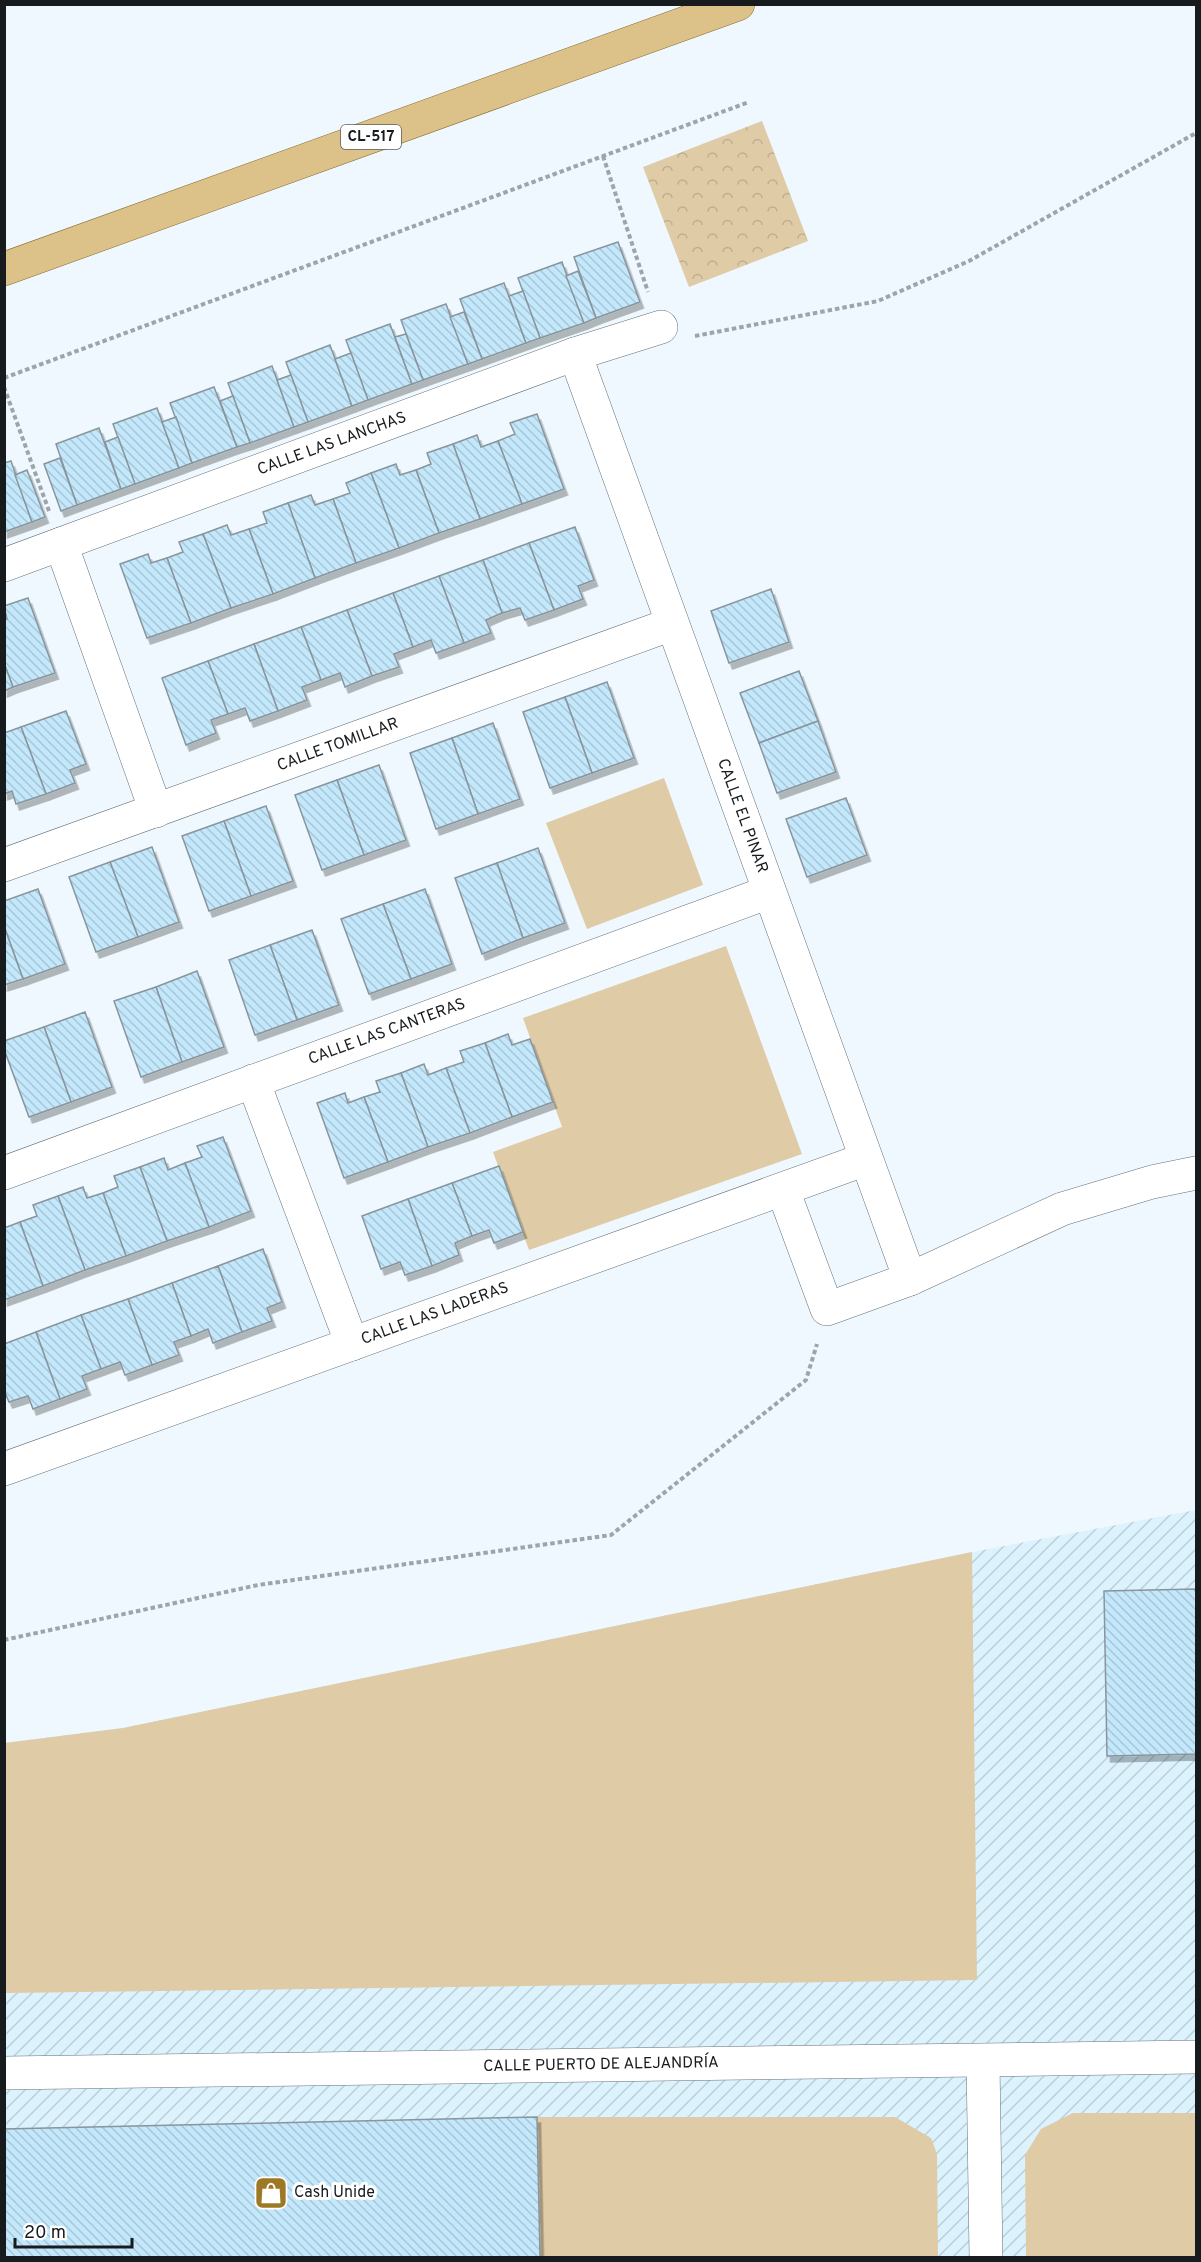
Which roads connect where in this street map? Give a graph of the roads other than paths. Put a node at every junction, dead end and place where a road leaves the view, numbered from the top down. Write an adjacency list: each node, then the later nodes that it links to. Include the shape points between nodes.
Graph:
1 (738, 4): 2 (main road, CL-517)
2 (4, 269)
3 (661, 327): 4 (street, CALLE LAS LANCHAS)
4 (575, 354): 5 (street, CALLE LAS LANCHAS); 7 (street, CALLE EL PINAR)
5 (57, 531): 6 (street, CALLE LAS LANCHAS); 8 (street)
6 (4, 565)
7 (672, 624): 8 (street, CALLE TOMILLAR); 10 (street, CALLE EL PINAR)
8 (156, 810): 9 (street, CALLE TOMILLAR)
9 (4, 865)
10 (769, 892): 11 (street, CALLE LAS CANTERAS); 12 (street, CALLE EL PINAR)
11 (252, 1081): 13 (street, CALLE LAS CANTERAS); 17 (street)
12 (866, 1160): 15 (street, CALLE LAS LADERAS); 16 (street, CALLE EL PINAR)
13 (4, 1173)
14 (1197, 1173): 16 (street, via 1062,1209)
15 (783, 1190): 16 (street, via 827,1309); 17 (street, CALLE LAS LADERAS)
16 (910, 1279)
17 (352, 1344): 18 (street, CALLE LAS LADERAS)
18 (4, 1469)
19 (1197, 2057): 20 (street, CALLE PUERTO DE ALEJANDRÍA)
20 (983, 2061): 21 (street, CALLE PUERTO DE ALEJANDRÍA); 22 (street)
21 (4, 2073)
22 (986, 2258)

